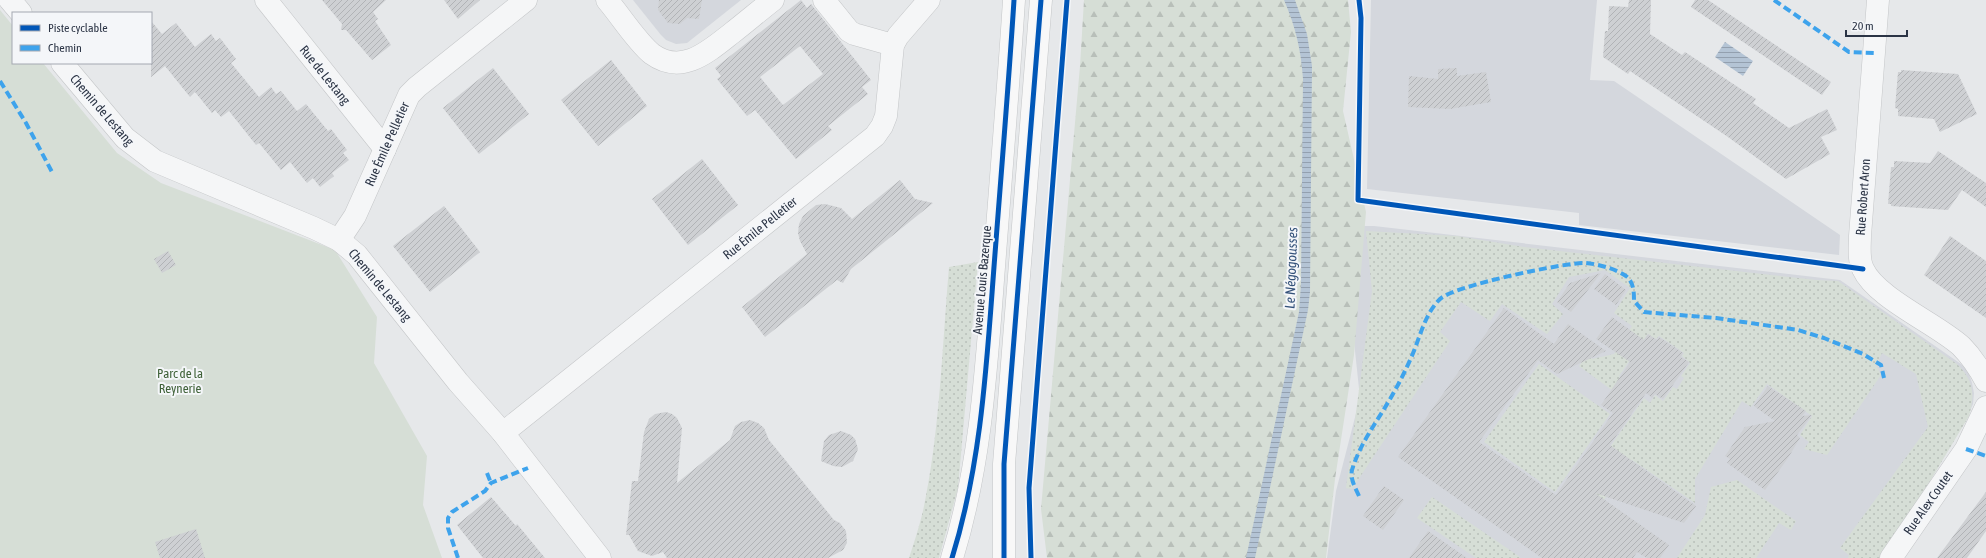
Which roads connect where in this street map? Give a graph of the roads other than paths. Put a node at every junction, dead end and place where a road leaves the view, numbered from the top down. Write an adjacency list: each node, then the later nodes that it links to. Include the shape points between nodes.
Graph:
1 (10, 0): 11 (street)
2 (266, 0): 14 (street, Rue de Lestang)
3 (526, 0): 14 (street, Rue Émile Pelletier, via 417,87 405,102)
4 (607, 0): 5 (street, via 651,53 670,62 683,63 695,60 708,52)
5 (773, 0)
6 (824, 0): 12 (street, via 854,34)
7 (929, 0): 12 (street)
8 (1014, 0): 24 (main road, Avenue Louis Bazerque, via 991,312 978,447)
9 (1041, 0): 25 (main road, via 1004,464)
10 (1878, 0): 16 (street, Rue Robert Aron, via 1860,260 1869,279 1883,291)
11 (20, 12)
12 (893, 45): 21 (street, Rue Émile Pelletier, via 886,116 875,136)
13 (63, 64): 15 (street, Chemin de Lestang, via 125,138 155,161)
14 (385, 149): 15 (street, Rue Émile Pelletier, via 355,216)
15 (339, 240): 21 (street, Chemin de Lestang, via 357,254 458,382)
16 (1961, 346): 17 (street, Rue Robert Aron); 18 (street, Rue Robert Aron, via 1977,364)
17 (1986, 357)
18 (1986, 381)
19 (1986, 407): 22 (street, Rue Alex Coutet)
20 (1986, 432): 22 (street, Rue Alex Coutet)
21 (503, 433): 23 (street, Chemin de Lestang)
22 (1966, 449): 26 (street, Rue Alex Coutet)
23 (600, 558)
24 (952, 558)
25 (1004, 558)
26 (1891, 558)

